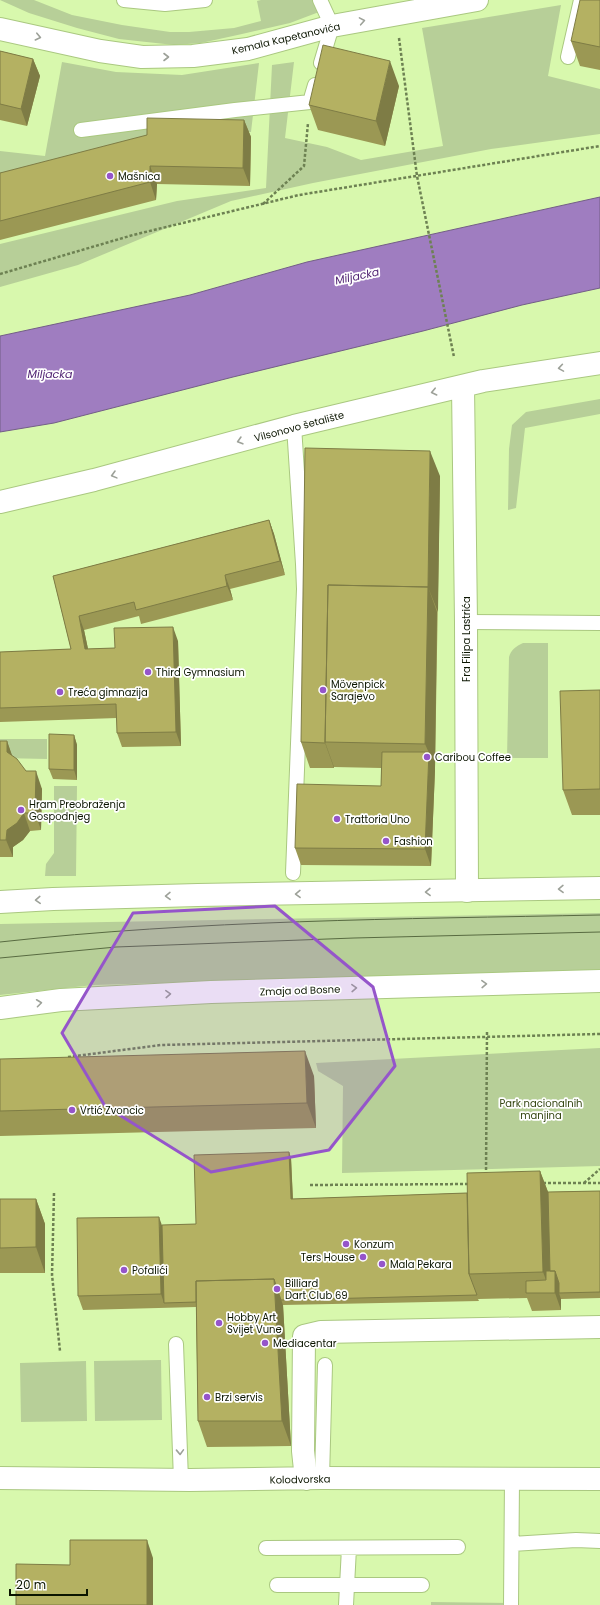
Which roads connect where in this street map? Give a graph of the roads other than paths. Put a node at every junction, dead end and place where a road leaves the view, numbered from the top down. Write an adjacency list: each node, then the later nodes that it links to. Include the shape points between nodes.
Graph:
1 (124, 0): 2 (lane, via 165,4)
2 (205, 0)
3 (320, 0): 6 (lane)
4 (477, 0): 6 (street, Kemala Kapetanovića, one-way to 4)
5 (581, 0): 8 (lane)
6 (332, 26): 7 (street, Kemala Kapetanovića, one-way to 6, via 100,51 142,57 193,56 248,49); 9 (lane, via 310,102)
7 (0, 29)
8 (568, 57)
9 (81, 130)
10 (600, 363): 11 (street, Vilsonovo šetalište, one-way to 11)
11 (463, 386): 12 (street, Vilsonovo šetalište, one-way to 12); 14 (street, Fra Filipa Lastrića)
12 (294, 426): 13 (street, Vilsonovo šetalište, one-way to 13, via 94,480); 16 (lane, via 304,589)
13 (0, 502)
14 (466, 622): 15 (lane); 18 (street, Fra Filipa Lastrića)
15 (600, 623)
16 (293, 872)
17 (600, 888): 18 (street, one-way to 18)
18 (466, 891): 19 (street, one-way to 19, via 198,895)
19 (0, 902)
20 (600, 981): 21 (street, Zmaja od Bosne, one-way to 20, via 61,1000 210,992)
21 (0, 1008)
22 (600, 1327): 26 (street, via 321,1332 304,1336 303,1451)
23 (176, 1344): 29 (lane, one-way to 29)
24 (325, 1365): 26 (lane)
25 (0, 1478): 29 (street, Kolodvorska)
26 (314, 1478): 27 (street, Kolodvorska); 29 (street, Kolodvorska)
27 (512, 1479): 28 (street, Kolodvorska); 31 (lane)
28 (600, 1479)
29 (181, 1480)
30 (600, 1541): 31 (lane)
31 (512, 1544): 39 (lane)
32 (458, 1547): 34 (lane)
33 (266, 1548): 34 (lane)
34 (349, 1548): 36 (lane)
35 (277, 1585): 36 (lane)
36 (347, 1585): 37 (lane); 38 (lane)
37 (422, 1585)
38 (346, 1605)
39 (511, 1605)

